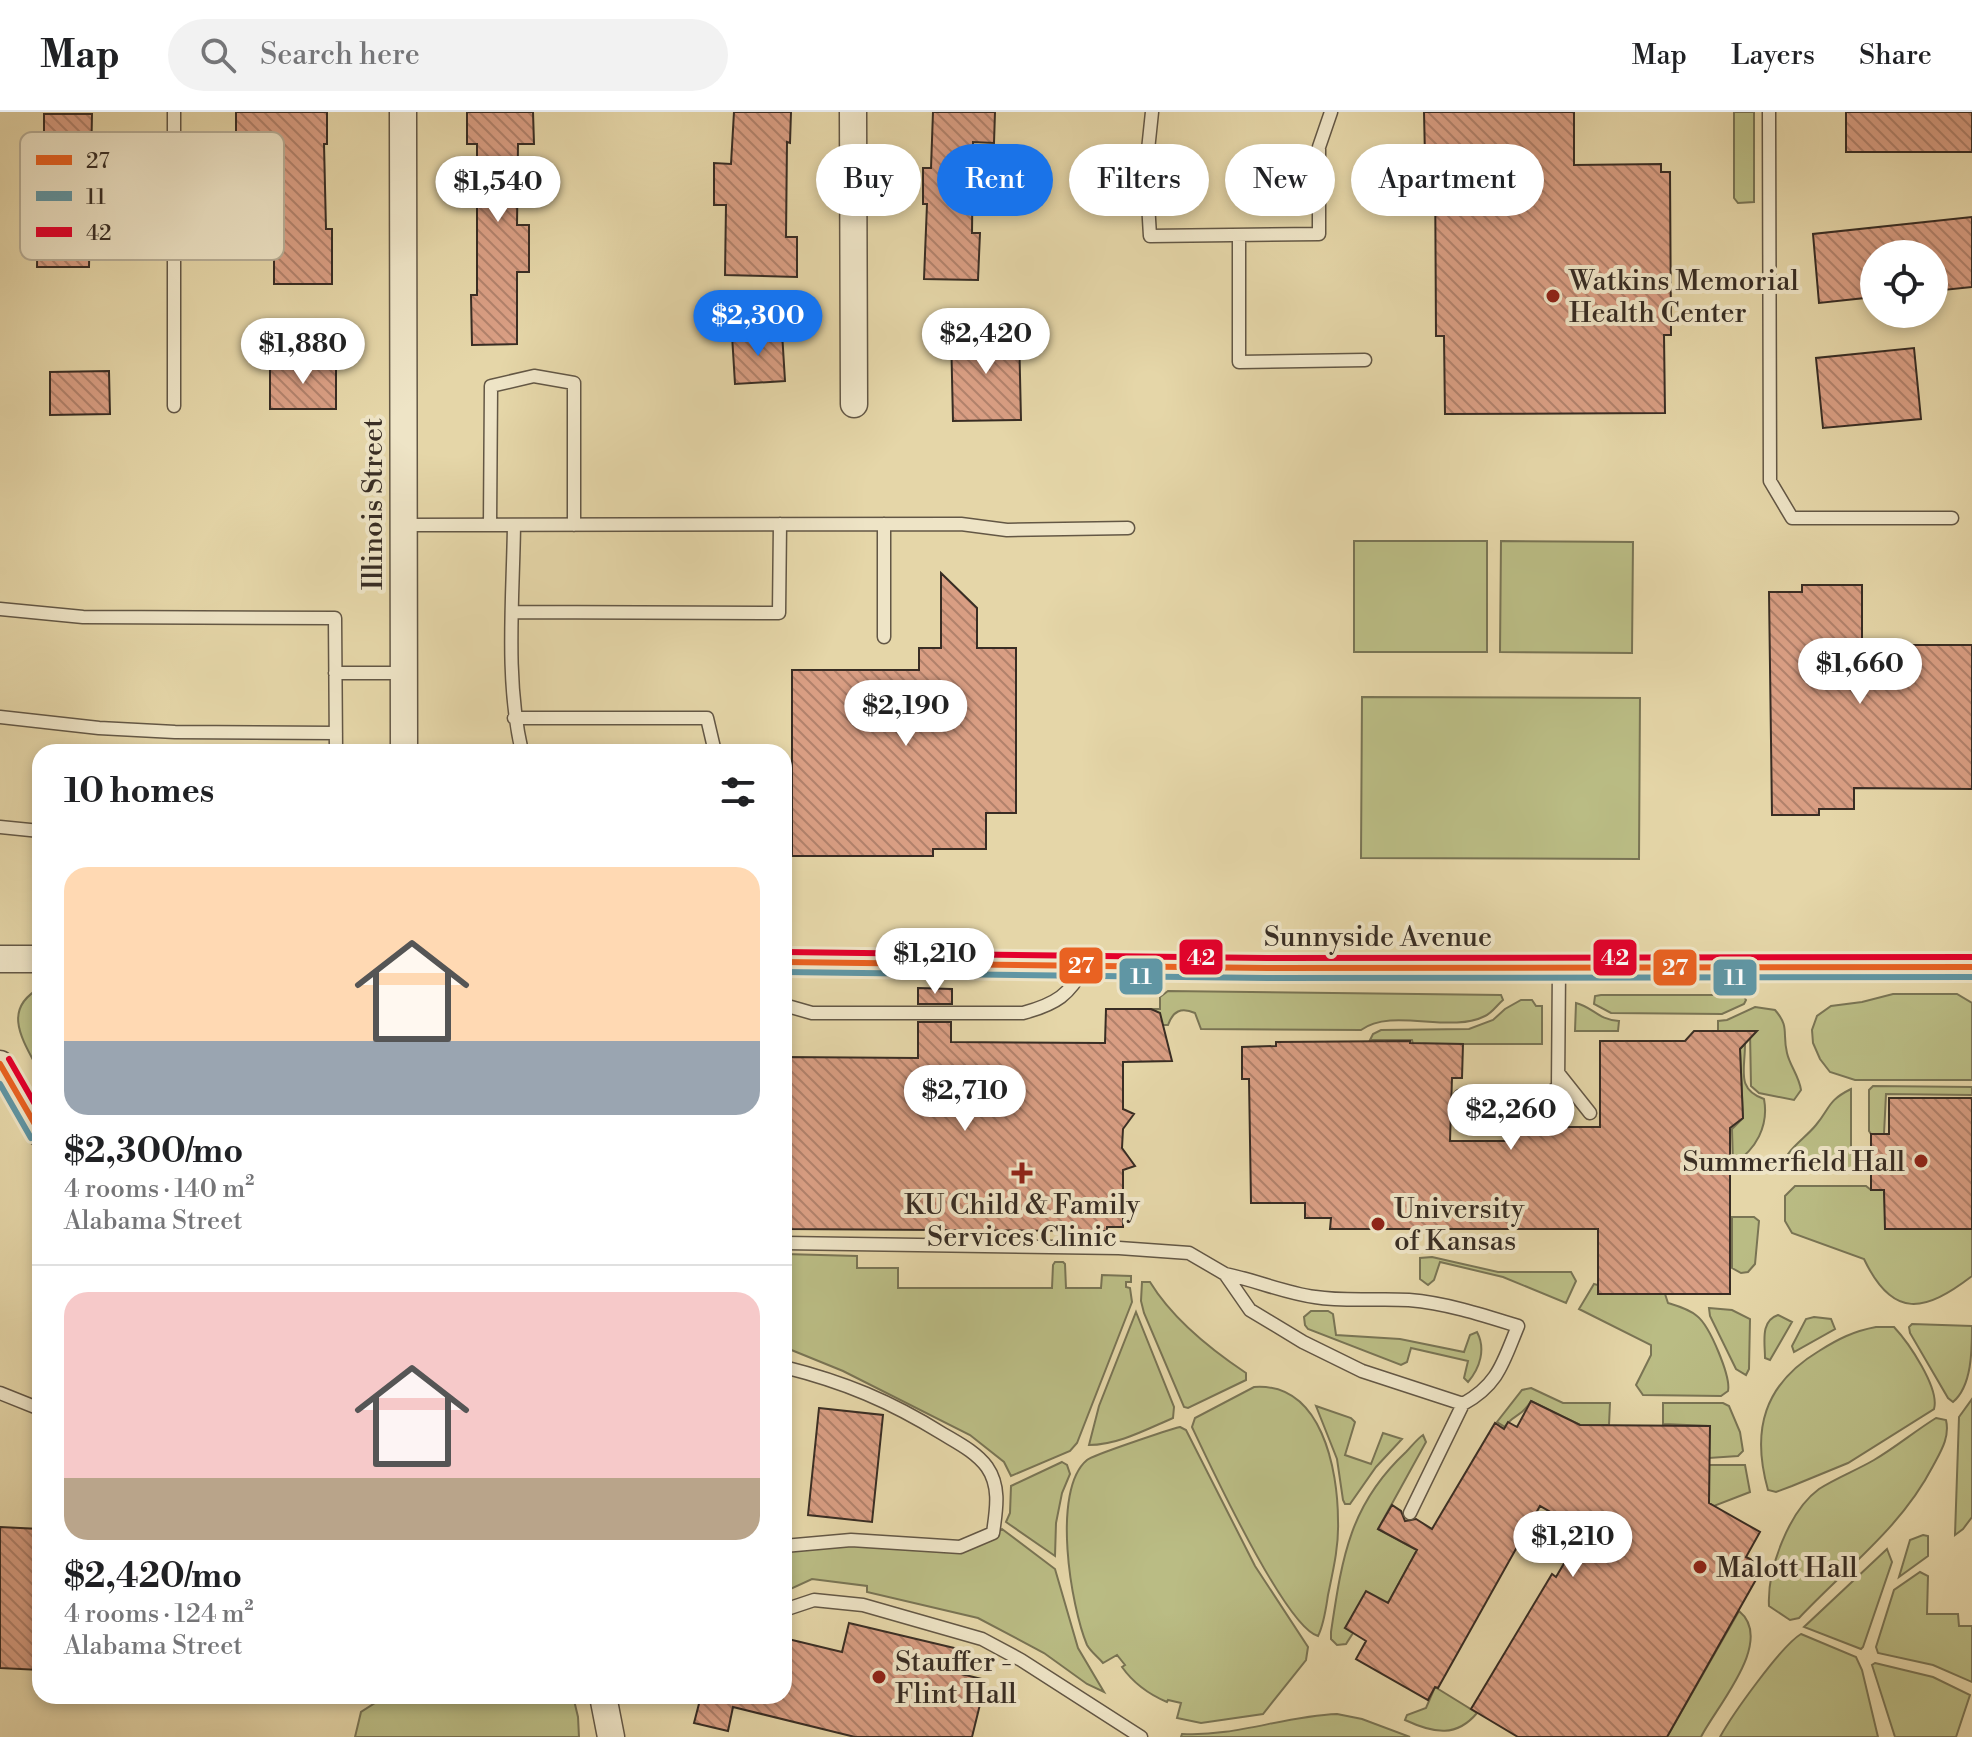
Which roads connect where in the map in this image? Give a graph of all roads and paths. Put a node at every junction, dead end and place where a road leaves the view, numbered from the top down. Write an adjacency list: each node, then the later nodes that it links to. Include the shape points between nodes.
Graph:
1 (403, 112): 14 (street, Illinois Street)
2 (853, 112): 9 (street)
3 (1152, 112): 6 (lane, via 1146,169 1150,236)
4 (1331, 112): 6 (lane, via 1319,147 1319,234)
5 (1769, 112): 11 (lane, via 1770,481 1792,518)
6 (1239, 235): 8 (lane, via 1239,362)
7 (174, 260): 10 (lane)
8 (1365, 360)
9 (854, 404)
10 (174, 406)
11 (1952, 518)
12 (780, 524): 13 (lane); 17 (lane); 20 (lane, via 779,613)
13 (884, 524): 18 (lane); 21 (lane)
14 (404, 525): 15 (lane); 23 (street, Illinois Street)
15 (490, 525): 16 (lane); 17 (lane, via 491,386 534,376 574,383)
16 (514, 525): 17 (lane); 20 (lane)
17 (574, 525)
18 (1128, 528)
19 (0, 609): 22 (lane, via 83,617 335,618)
20 (513, 612): 25 (lane)
21 (884, 637)
22 (335, 673): 23 (lane); 26 (lane)
23 (404, 673): 28 (street, Illinois Street)
24 (0, 717): 26 (lane, via 175,732)
25 (514, 718): 29 (lane); 30 (lane, via 707,718)
26 (336, 733): 27 (lane)
27 (336, 744)
28 (404, 744)
29 (520, 744)
30 (713, 744)
31 (0, 827): 32 (lane)
32 (32, 830)
33 (0, 959): 34 (street)
34 (32, 959)
35 (792, 962): 36 (street, Sunnyside Avenue)
36 (1085, 965): 38 (street, Sunnyside Avenue); 39 (lane, via 1065,995 1023,1013 812,1013)
37 (1972, 967): 38 (street, Sunnyside Avenue)
38 (1559, 968): 41 (lane)
39 (792, 1007)
40 (0, 1064): 44 (street)
41 (1559, 1074): 42 (lane, via 1558,1087 1545,1096); 43 (lane)
42 (1460, 1096)
43 (1590, 1113)
44 (32, 1119)
45 (792, 1243): 46 (lane, via 1119,1248 1189,1253)
46 (1225, 1274): 49 (lane, via 1250,1310 1303,1342 1362,1371); 49 (lane, via 1318,1298 1412,1300 1518,1326 1497,1377)
47 (792, 1369): 52 (lane, via 834,1379 903,1409 970,1450 988,1468 998,1500 993,1533 960,1547 851,1540)
48 (0, 1393): 50 (lane)
49 (1463, 1404): 51 (lane)
50 (32, 1406)
51 (1410, 1513)
52 (792, 1545)
53 (792, 1607): 56 (lane, via 814,1600 863,1605 982,1639)
54 (605, 1704): 55 (street)
55 (611, 1737)
56 (1141, 1737)

